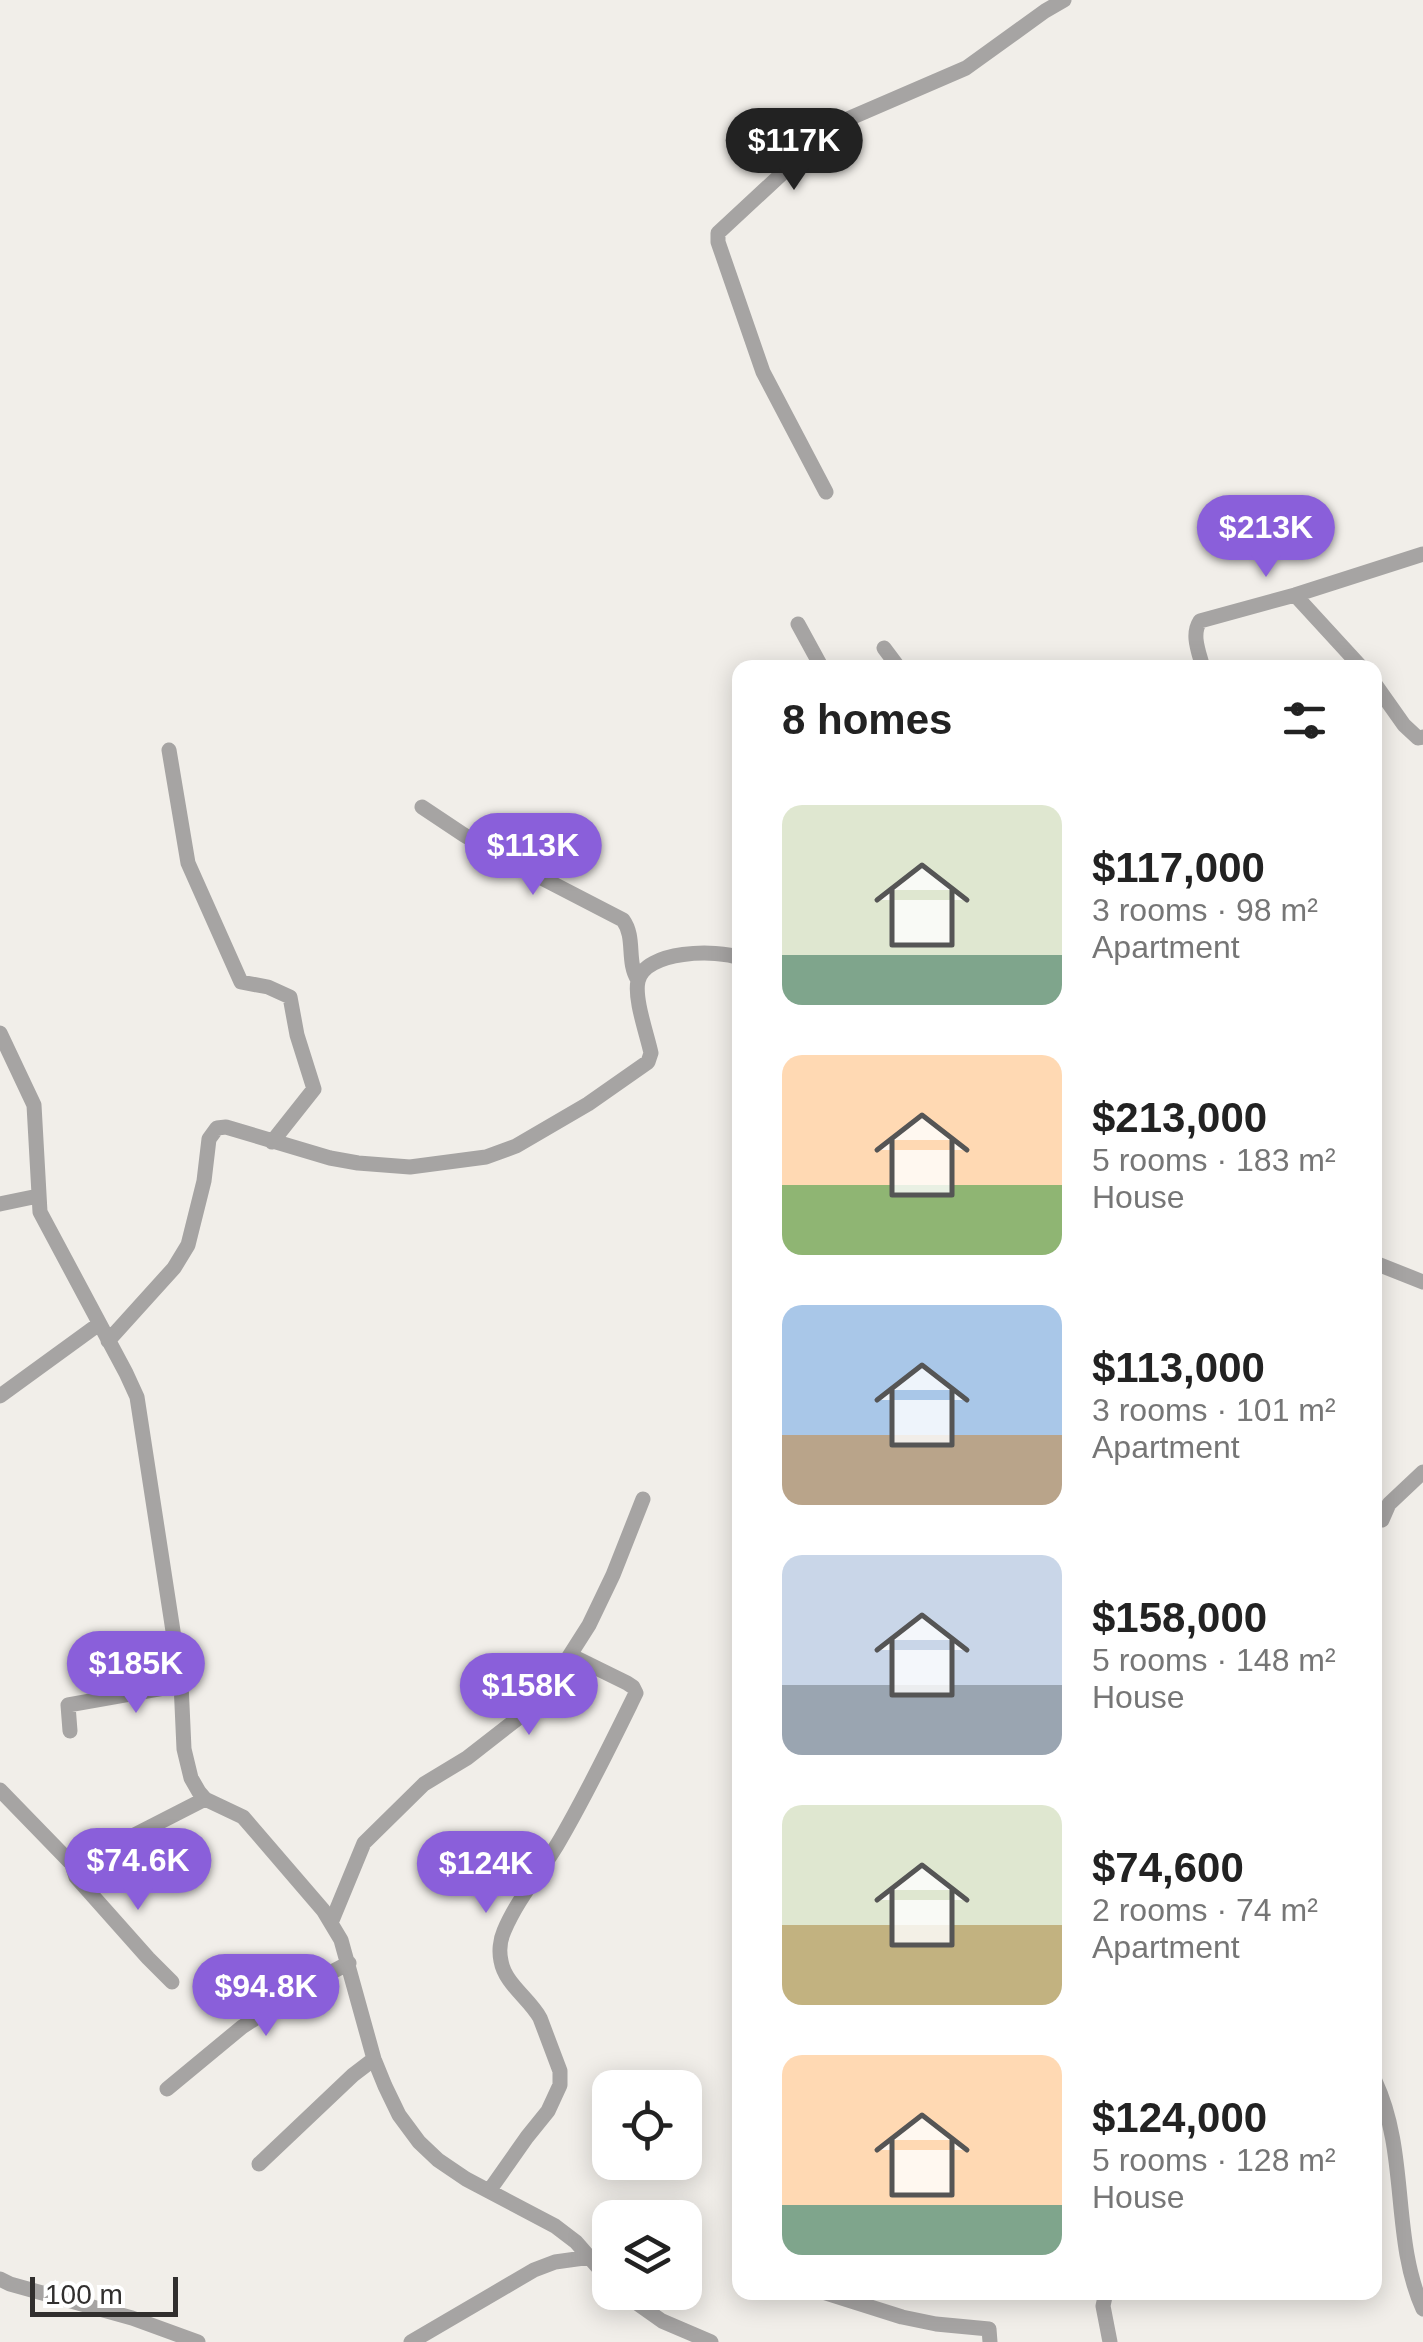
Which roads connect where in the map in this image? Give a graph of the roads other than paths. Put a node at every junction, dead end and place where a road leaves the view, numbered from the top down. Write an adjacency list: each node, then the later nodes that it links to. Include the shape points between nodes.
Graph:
1 (1064, 0): 2 (street, via 966,68 834,126 718,233 763,372)
2 (826, 492)
3 (1423, 554): 4 (street)
4 (1294, 595): 9 (street, via 1200,621 1195,635); 10 (street)
5 (798, 624): 7 (street)
6 (884, 648): 8 (street)
7 (818, 660)
8 (894, 660)
9 (1201, 660)
10 (1355, 660)
11 (1382, 694): 12 (street, via 1404,725)
12 (1423, 737)
13 (169, 750): 18 (street, via 188,863 241,982 290,997 314,1089)
14 (422, 808): 16 (street, via 624,920)
15 (732, 955): 16 (street, via 662,958)
16 (638, 980): 18 (street, via 648,1062 516,1146 486,1158 410,1167 358,1163)
17 (0, 1033): 19 (street, via 34,1105)
18 (272, 1142): 24 (street, via 226,1127 213,1131 188,1245)
19 (38, 1196): 20 (street); 23 (street, via 40,1212)
20 (0, 1204)
21 (1382, 1267): 22 (street)
22 (1423, 1282)
23 (99, 1324): 24 (street); 25 (street)
24 (108, 1340): 30 (street, via 136,1397)
25 (0, 1396)
26 (1423, 1472): 28 (street, via 1389,1504)
27 (642, 1499): 29 (street, via 589,1625)
28 (1382, 1520)
29 (570, 1654): 35 (street, via 517,1719 424,1784 364,1843); 42 (street, via 636,1693 502,1937 501,1965 540,2018 561,2078 548,2111)
30 (181, 1685): 31 (street, via 68,1705); 33 (street, via 184,1749)
31 (70, 1731)
32 (0, 1790): 34 (street)
33 (205, 1799): 34 (street); 35 (street, via 243,1817)
34 (72, 1864): 37 (street, via 76,1877)
35 (331, 1924): 36 (street)
36 (349, 1963): 38 (street); 39 (street, via 242,2027)
37 (172, 1982)
38 (374, 2059): 41 (street); 42 (street, via 419,2142)
39 (167, 2089)
40 (1382, 2100): 44 (street)
41 (259, 2164)
42 (489, 2191): 43 (street, via 555,2226)
43 (591, 2258): 51 (street, via 534,2270)
44 (1417, 2266): 48 (street)
45 (0, 2278): 50 (street)
46 (848, 2300): 53 (street, via 936,2324 989,2329)
47 (1104, 2300): 54 (street)
48 (1423, 2309)
49 (646, 2310): 52 (street)
50 (198, 2342)
51 (411, 2342)
52 (710, 2342)
53 (990, 2342)
54 (1110, 2342)

